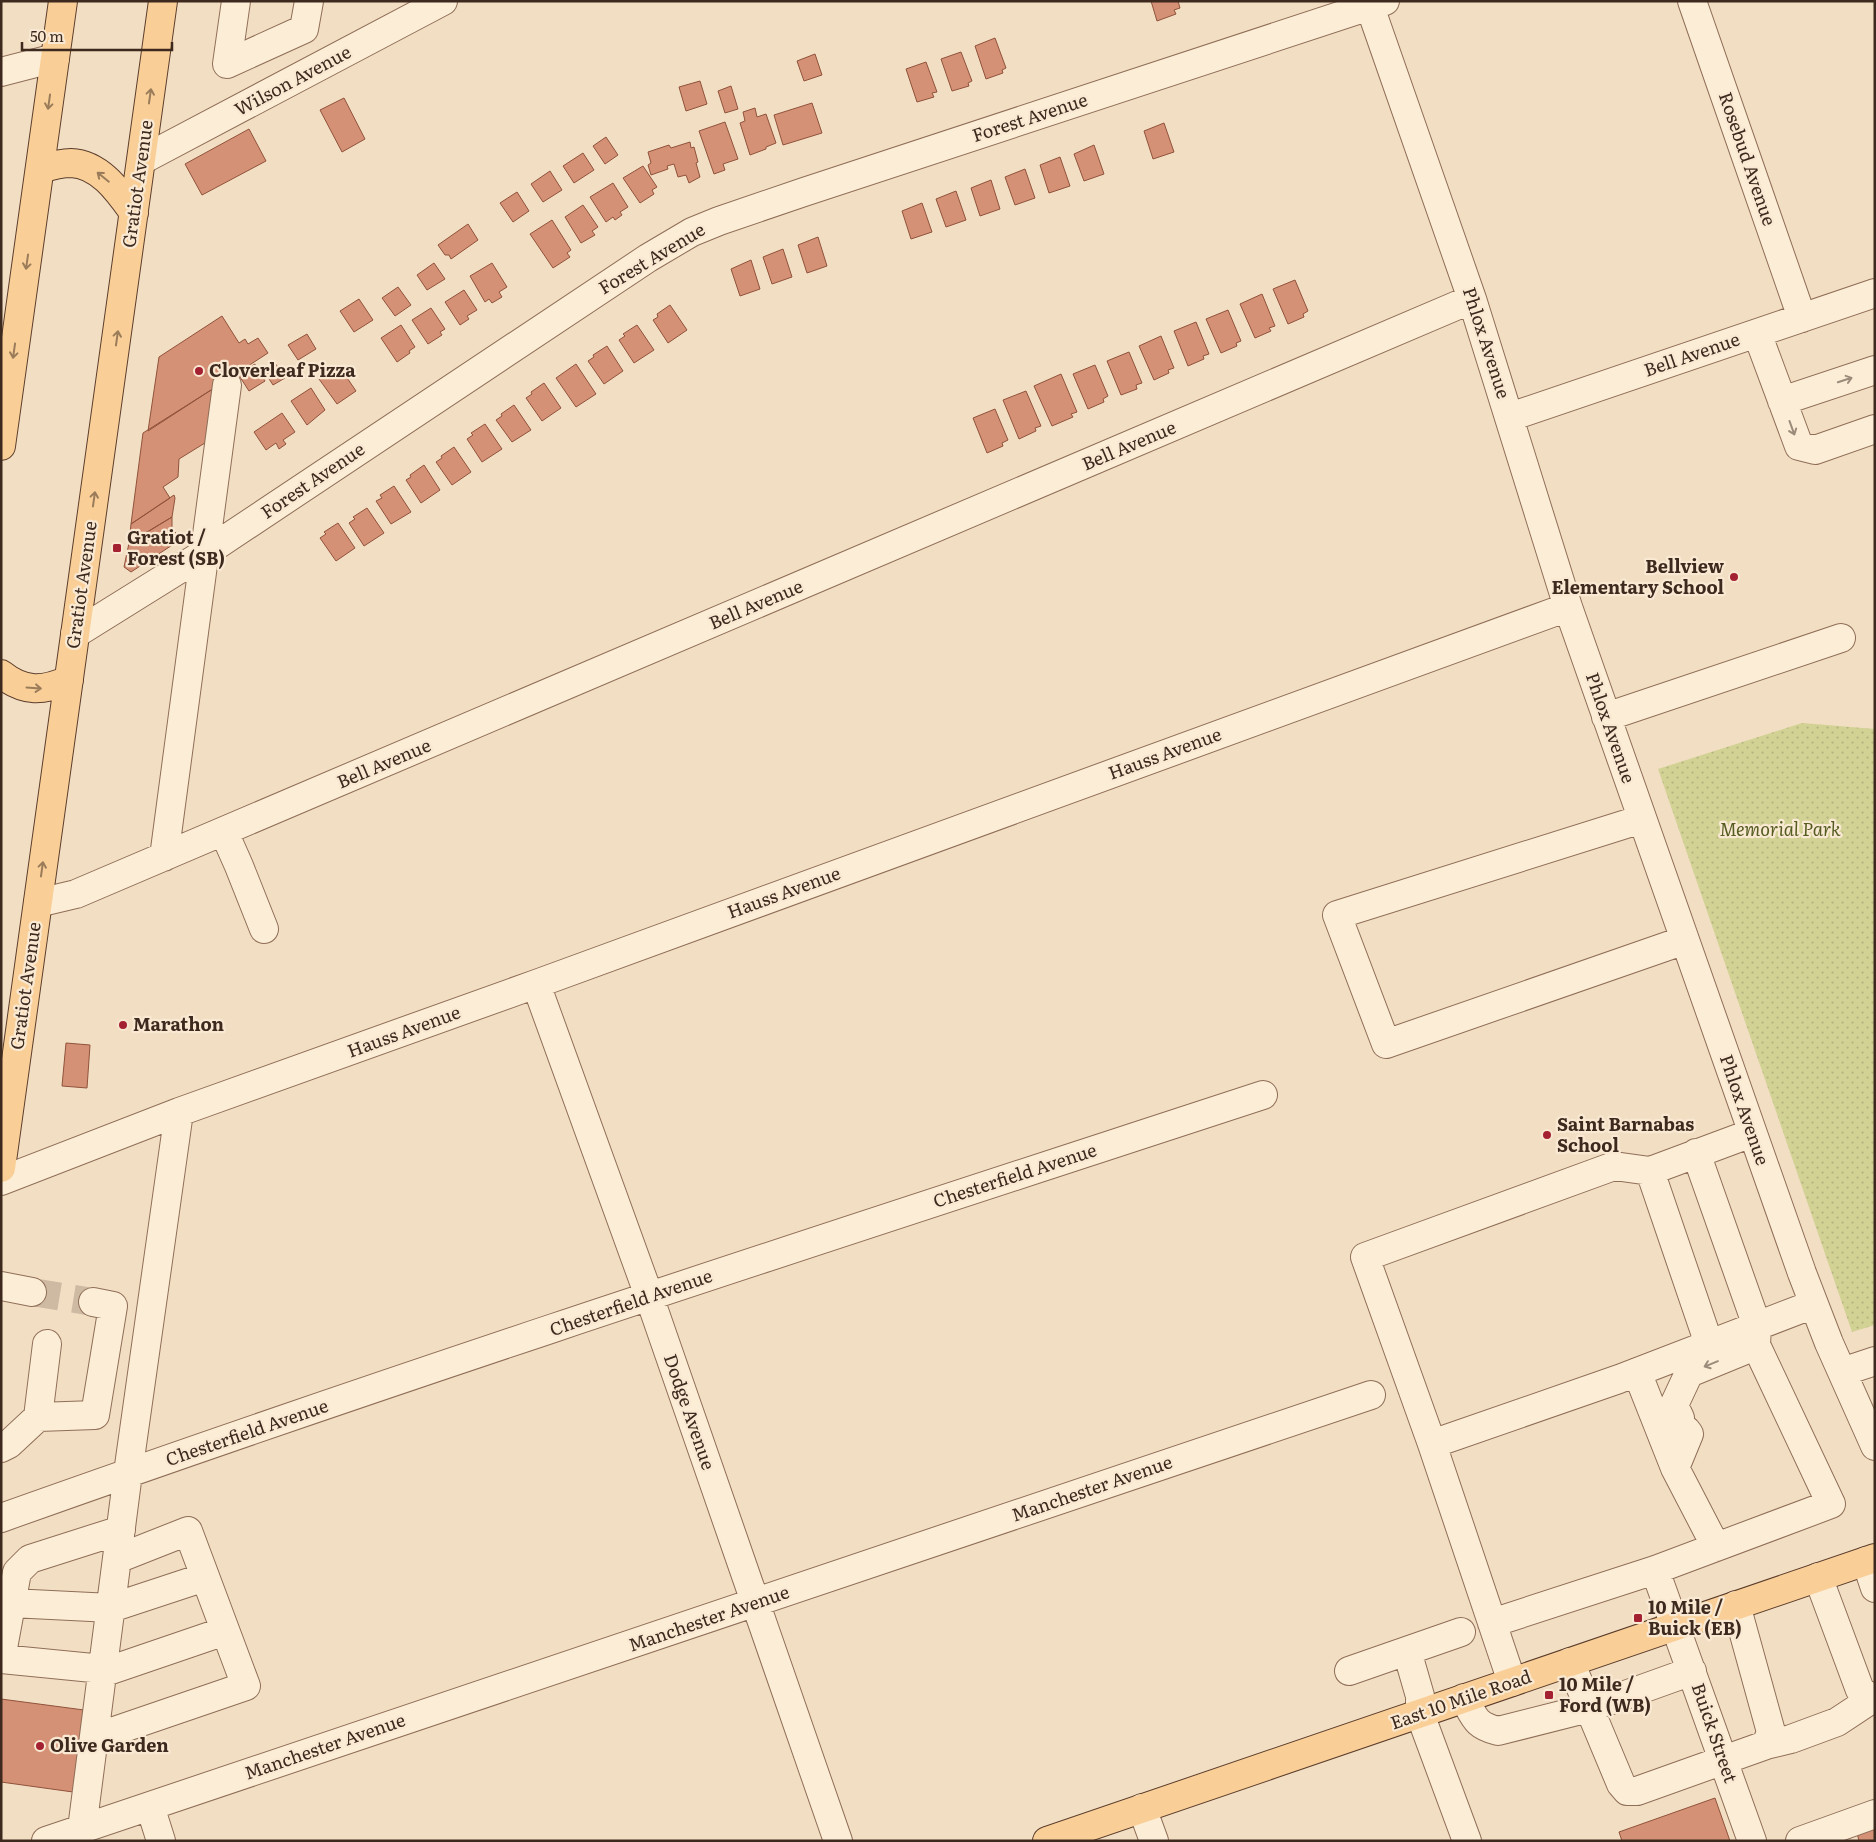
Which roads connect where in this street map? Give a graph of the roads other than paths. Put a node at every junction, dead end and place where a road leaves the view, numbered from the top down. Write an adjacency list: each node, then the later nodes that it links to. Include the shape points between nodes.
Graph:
1 (63, 1): 9 (main road)
2 (163, 1): 12 (main road, Gratiot Avenue, one-way to 2)
3 (236, 1): 8 (street, via 227,64)
4 (309, 1): 8 (street)
5 (443, 1): 10 (street, Wilson Avenue)
6 (1692, 1): 17 (street, Rosebud Avenue)
7 (1374, 3): 16 (street, Phlox Avenue); 26 (street, Forest Avenue, via 692,232 648,258)
8 (304, 28): 10 (street)
9 (56, 58): 11 (street); 13 (main road, one-way to 13)
10 (318, 67): 12 (street, Wilson Avenue)
11 (1, 72)
12 (142, 160): 14 (main road, Gratiot Avenue)
13 (40, 169): 14 (main road, one-way to 13, via 108,181 85,166 72,163); 22 (main road, one-way to 22)
14 (134, 213): 28 (main road, Gratiot Avenue, one-way to 14)
15 (1875, 293): 17 (street, Bell Avenue)
16 (1472, 299): 23 (street, Phlox Avenue); 34 (street, Bell Avenue)
17 (1802, 318): 18 (street, Bell Avenue)
18 (1757, 333): 21 (street); 23 (street, Bell Avenue)
19 (1875, 370): 21 (street, one-way to 19)
20 (227, 385): 26 (street)
21 (1782, 401): 24 (street, one-way to 24, via 1799,446 1815,450)
22 (4, 413): 25 (main road)
23 (1510, 417): 27 (street, Phlox Avenue)
24 (1875, 429)
25 (1, 446)
26 (205, 553): 28 (street, Forest Avenue); 35 (street)
27 (1568, 607): 32 (street, Phlox Avenue); 39 (street, Hauss Avenue)
28 (75, 634): 31 (main road, Gratiot Avenue)
29 (1841, 638): 32 (street)
30 (1, 674): 31 (main road, one-way to 31, via 28,688 42,689)
31 (69, 680): 36 (main road, Gratiot Avenue, one-way to 31)
32 (1606, 717): 33 (street, Phlox Avenue)
33 (1642, 819): 38 (street, Phlox Avenue); 38 (street, via 1337,915 1386,1044)
34 (224, 832): 35 (street, Bell Avenue); 37 (street)
35 (164, 857): 36 (street, Bell Avenue, via 76,894)
36 (38, 903): 40 (main road, Gratiot Avenue)
37 (264, 929)
38 (1685, 940): 43 (street, Phlox Avenue)
39 (536, 984): 42 (street, Hauss Avenue); 50 (street, Dodge Avenue)
40 (8, 1062): 45 (main road, Gratiot Avenue)
41 (1263, 1095): 50 (street, Chesterfield Avenue)
42 (179, 1112): 47 (street, Hauss Avenue); 65 (street)
43 (1752, 1133): 44 (street); 52 (street, Phlox Avenue)
44 (1696, 1153): 46 (street); 53 (street)
45 (1, 1168)
46 (1650, 1171): 55 (street); 61 (street, via 1614,1166 1365,1257)
47 (1, 1181)
48 (1, 1286): 49 (street)
49 (32, 1292)
50 (649, 1296): 65 (street, Chesterfield Avenue); 76 (street, Dodge Avenue)
51 (93, 1302): 60 (street, via 113,1306 95,1415)
52 (1814, 1304): 53 (street); 58 (street, Phlox Avenue)
53 (1756, 1336): 55 (street); 64 (street, one-way to 64, via 1689,1373 1674,1405 1689,1434); 68 (street, via 1831,1504)
54 (47, 1344): 60 (street)
55 (1709, 1344): 57 (street)
56 (1875, 1361): 58 (street)
57 (1637, 1372): 61 (street); 64 (street)
58 (1842, 1372): 62 (street, Phlox Avenue)
59 (1371, 1395): 76 (street, Manchester Avenue)
60 (38, 1417): 63 (street)
61 (1432, 1444): 79 (street)
62 (1875, 1446)
63 (1, 1448)
64 (1675, 1468): 68 (street)
65 (128, 1473): 66 (street, Chesterfield Avenue); 67 (street)
66 (1, 1518)
67 (121, 1530): 69 (street); 75 (street, via 30,1559 17,1572)
68 (1716, 1547): 71 (street)
69 (117, 1559): 72 (street, via 188,1531); 78 (street)
70 (1870, 1560): 73 (main road, East 10 Mile Road); 74 (street)
71 (1655, 1570): 79 (street); 80 (street, Buick Street)
72 (205, 1577): 78 (street); 81 (street)
73 (1818, 1577): 77 (main road, East 10 Mile Road); 90 (street, via 1860,1690)
74 (1875, 1588)
75 (11, 1603): 78 (street); 86 (street, via 1,1659)
76 (756, 1603): 96 (street, Manchester Avenue); 102 (street, Dodge Avenue)
77 (1736, 1605): 80 (main road, East 10 Mile Road); 94 (street, via 1771,1732)
78 (111, 1608): 86 (street)
79 (1492, 1623): 88 (street)
80 (1676, 1625): 84 (main road, East 10 Mile Road); 87 (street, Buick Street)
81 (225, 1632): 86 (street); 93 (street, via 246,1686)
82 (1461, 1632): 83 (street)
83 (1407, 1651): 85 (street); 92 (street, via 1420,1696)
84 (1570, 1662): 88 (main road, East 10 Mile Road); 91 (street)
85 (1349, 1670)
86 (103, 1671): 93 (street)
87 (1692, 1671): 91 (street); 95 (street, Buick Street)
88 (1512, 1682): 89 (main road, East 10 Mile Road)
89 (1464, 1698): 91 (street, via 1483,1727 1498,1731); 92 (main road, East 10 Mile Road)
90 (1873, 1698): 94 (street, via 1837,1722)
91 (1590, 1708): 95 (street, via 1621,1784 1627,1791 1637,1791)
92 (1420, 1714): 97 (main road, East 10 Mile Road); 105 (street)
93 (94, 1738): 99 (street)
94 (1766, 1745): 95 (street)
95 (1724, 1760): 106 (street, Buick Street)
96 (150, 1806): 99 (street, Manchester Avenue); 101 (street)
97 (1142, 1808): 103 (main road, East 10 Mile Road); 104 (street)
98 (1875, 1814): 107 (street)
99 (82, 1828): 100 (street, Manchester Avenue)
100 (46, 1841)
101 (161, 1841)
102 (838, 1841)
103 (1047, 1841)
104 (1154, 1841)
105 (1466, 1841)
106 (1752, 1841)
107 (1800, 1841)

